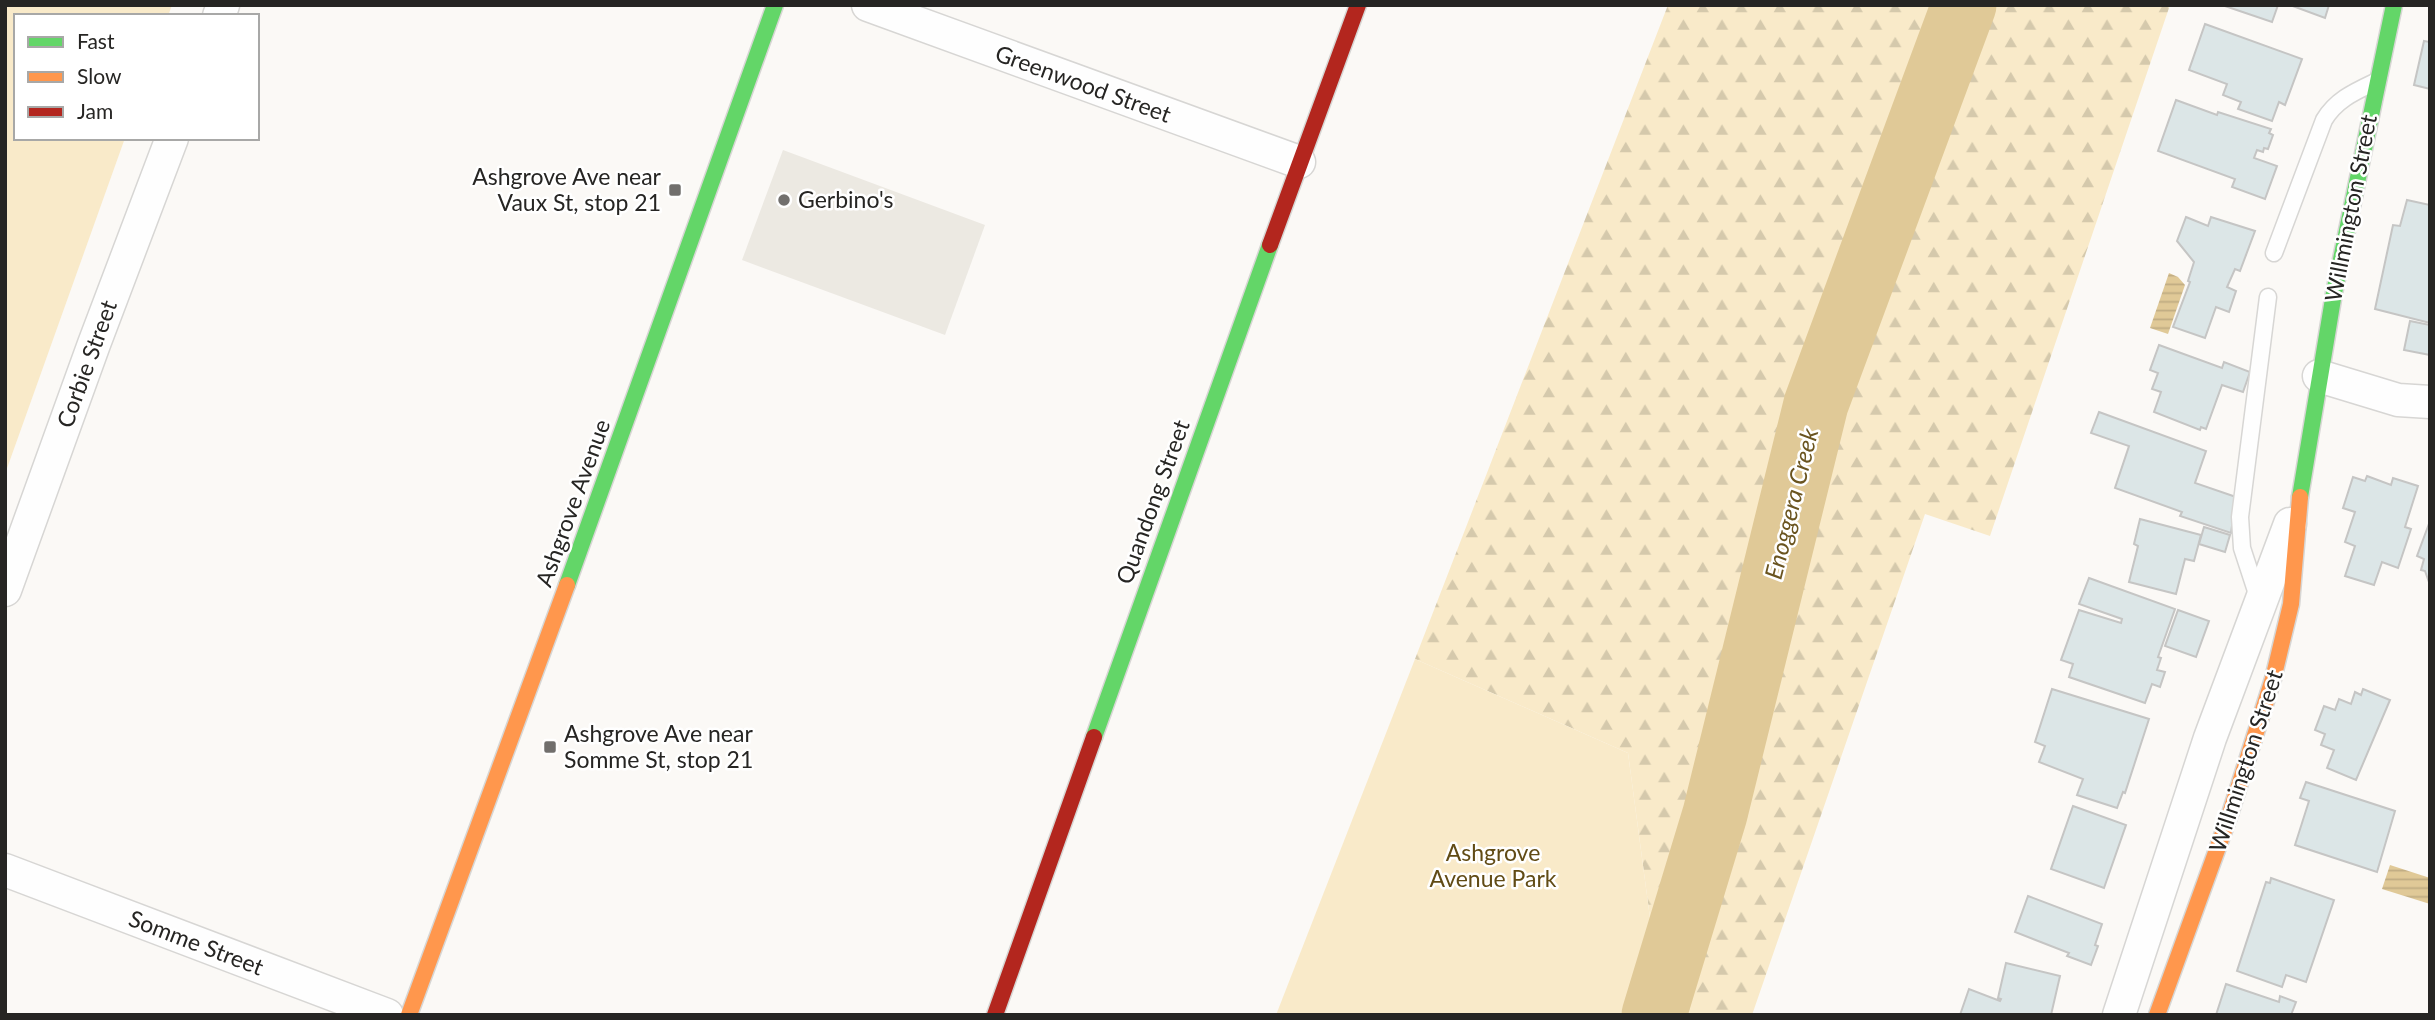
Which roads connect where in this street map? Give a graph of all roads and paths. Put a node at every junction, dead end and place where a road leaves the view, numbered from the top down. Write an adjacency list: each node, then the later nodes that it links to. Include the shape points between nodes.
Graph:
1 (867, 5): 7 (street, Greenwood Street)
2 (1358, 5): 7 (street, Quandong Street)
3 (2393, 5): 5 (street, Willmington Street)
4 (766, 8): 19 (street, Ashgrove Avenue, via 626,425)
5 (2377, 81): 8 (lane, Willmington Street, via 2333,106 2324,120); 10 (street, Willmington Street)
6 (171, 140): 15 (street, Corbie Street)
7 (1298, 162): 20 (street, Quandong Street)
8 (2274, 253)
9 (2268, 297): 16 (lane, via 2240,528)
10 (2319, 376): 11 (street); 14 (street, Willmington Street)
11 (2398, 400): 12 (street); 13 (street)
12 (2430, 402)
13 (2430, 425)
14 (2298, 500): 16 (street, Willmington Street); 22 (street, Willmington Street, via 2290,610 2266,706)
15 (5, 590)
16 (2260, 606): 21 (street, Willmington Street, via 2197,776)
17 (5, 870): 18 (street, Somme Street)
18 (387, 1015)
19 (409, 1015)
20 (995, 1015)
21 (2119, 1015)
22 (2157, 1015)

